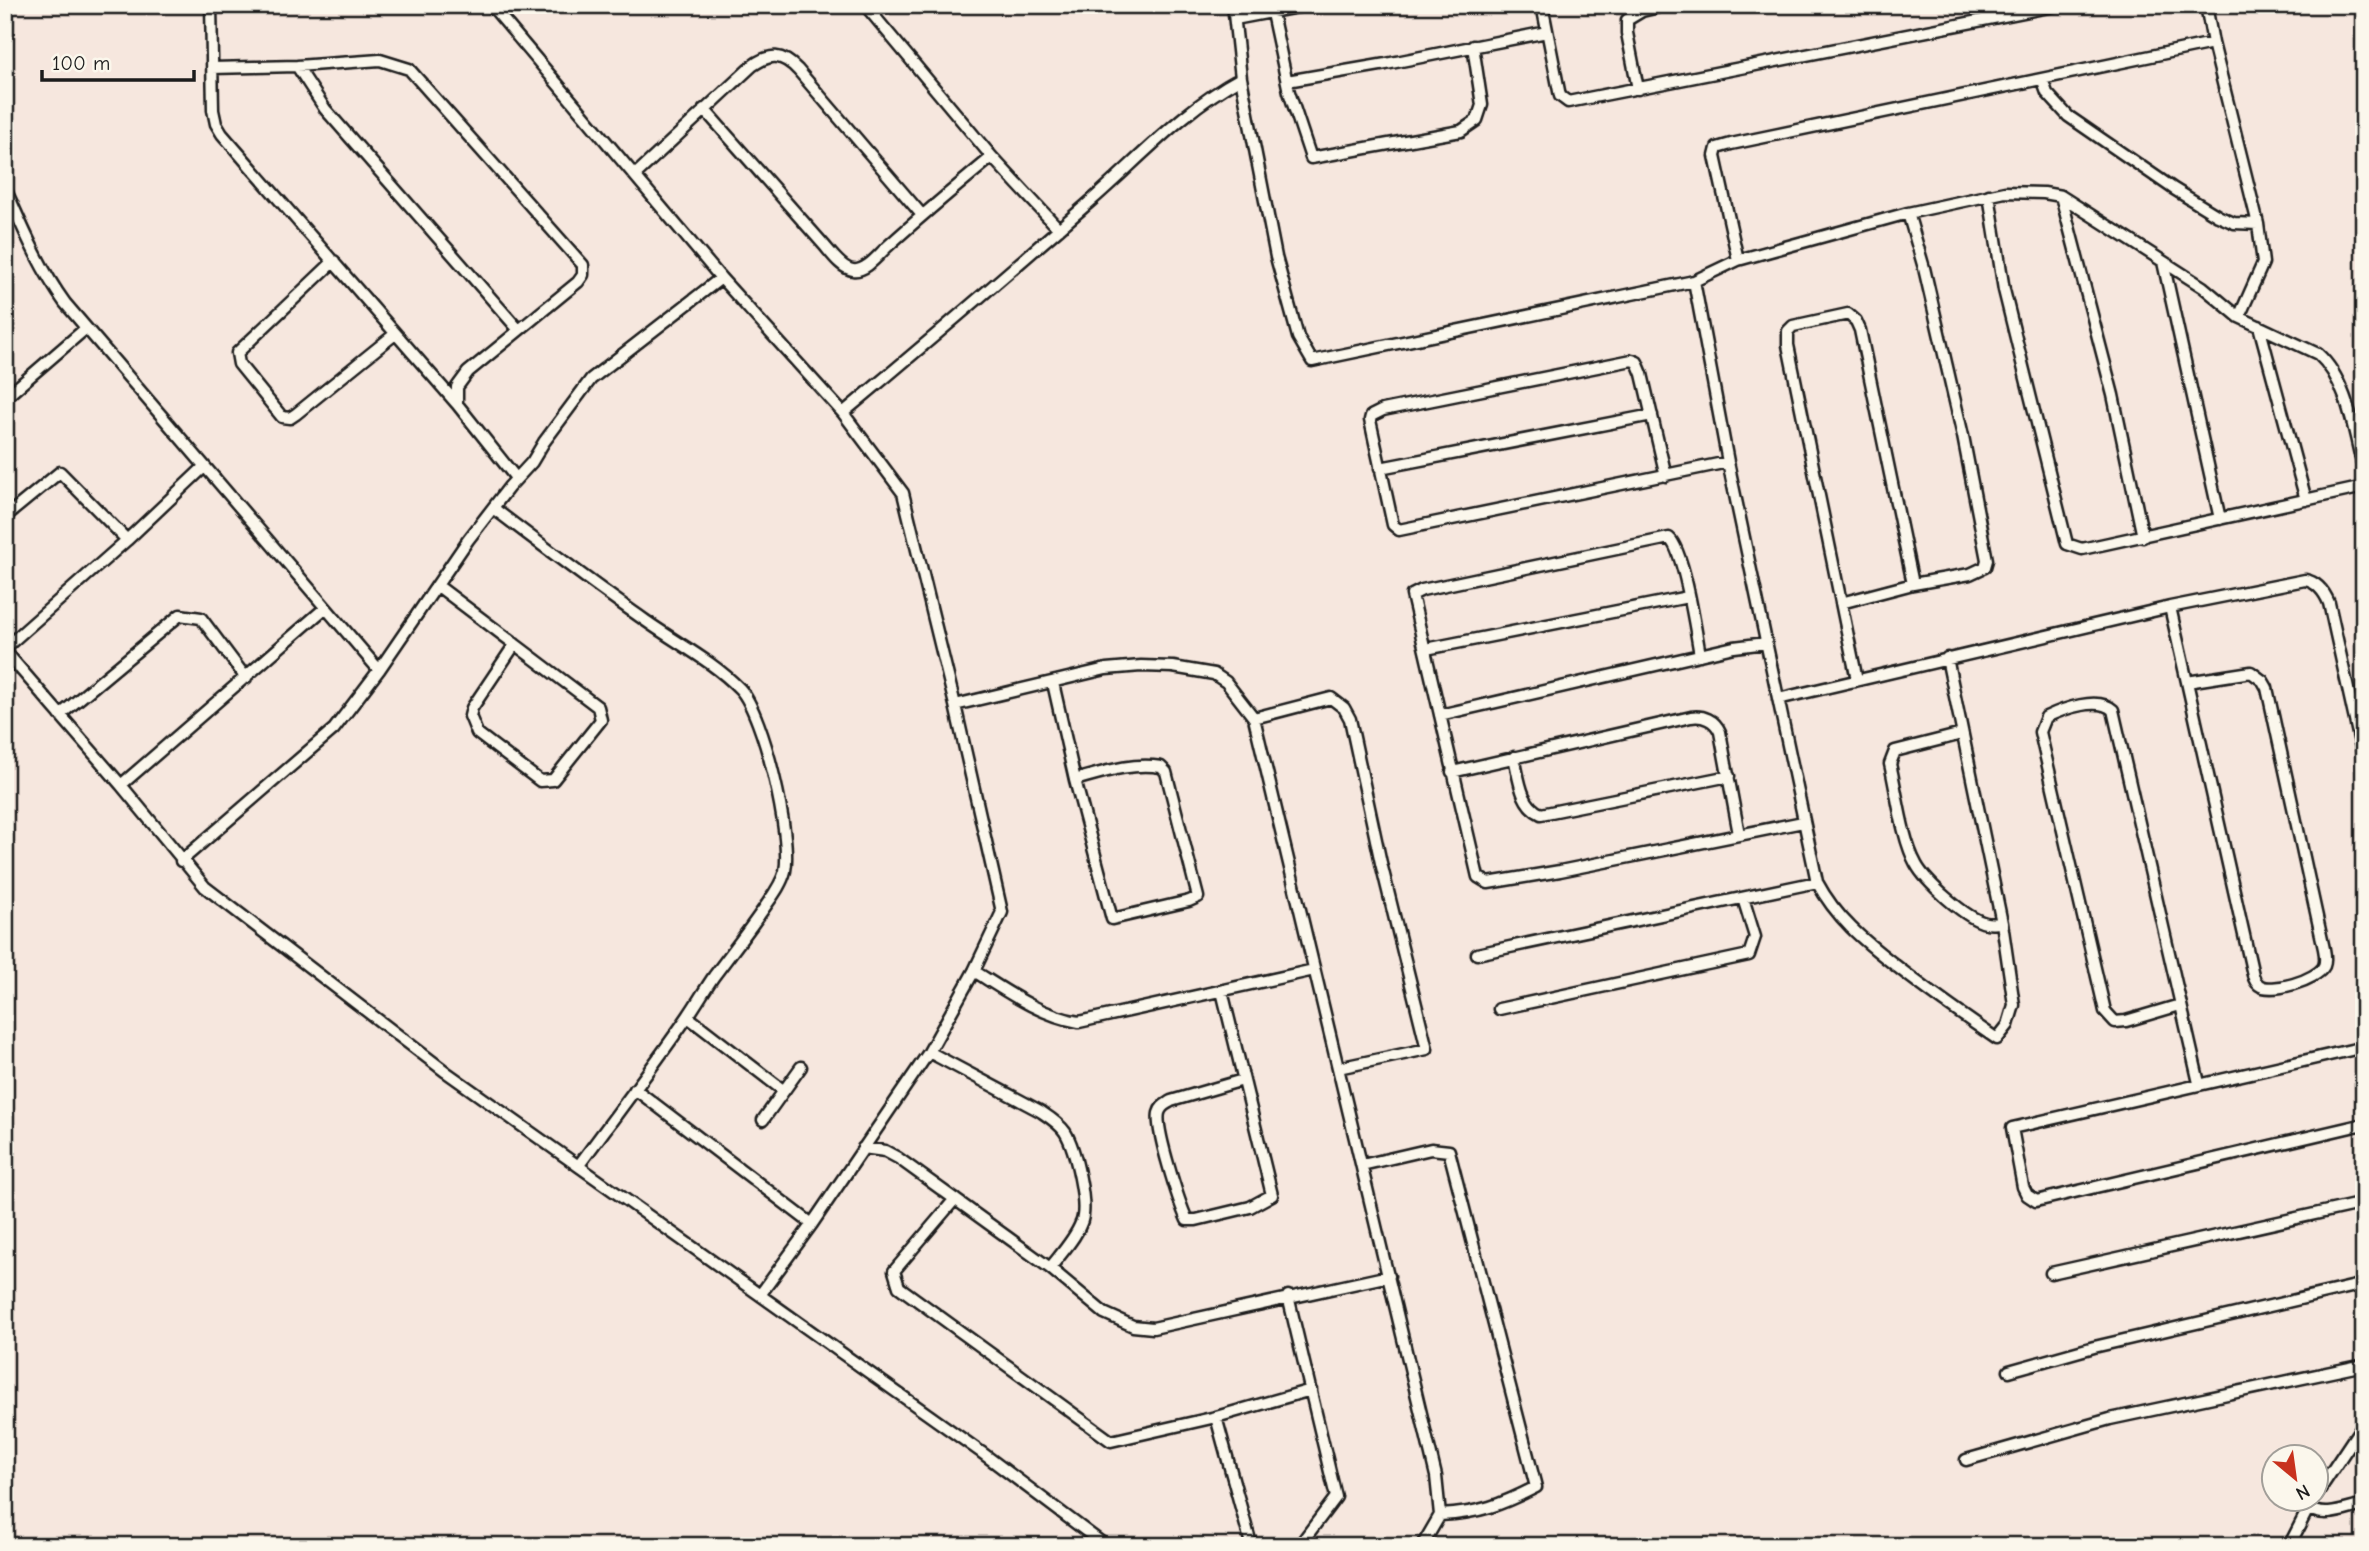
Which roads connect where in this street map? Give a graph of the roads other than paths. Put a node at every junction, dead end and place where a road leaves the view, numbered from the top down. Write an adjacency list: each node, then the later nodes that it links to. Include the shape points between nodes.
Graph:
1 (211, 5): 16 (street)
2 (491, 5): 23 (street)
3 (865, 5): 22 (street)
4 (1233, 5): 11 (street)
5 (1308, 5): 10 (street)
6 (1542, 5): 12 (street)
7 (1667, 5): 20 (street, via 1627,20)
8 (2059, 5): 20 (street)
9 (2206, 5): 13 (street)
10 (1272, 13): 11 (street); 19 (street)
11 (1235, 19): 17 (street)
12 (1547, 32): 14 (street); 20 (street, via 1560,96 1568,102)
13 (2213, 43): 18 (street); 29 (street)
14 (1473, 46): 19 (street); 19 (street, via 1482,105 1477,120 1461,131 1311,158)
15 (297, 66): 16 (street); 39 (street, via 325,109); 39 (street, via 380,60 409,69 583,265 578,282)
16 (212, 68): 32 (street, via 213,110 222,134)
17 (1241, 78): 30 (street, via 1185,117); 35 (street, via 1279,268 1298,337 1312,361)
18 (2042, 79): 29 (street, via 2047,93 2068,117 2164,183 2234,223); 31 (street, via 1717,148)
19 (1287, 81)
20 (1638, 89)
21 (705, 109): 23 (street); 28 (street, via 761,60 772,55 785,58); 28 (street, via 850,270 867,265)
22 (992, 157): 28 (street); 30 (street)
23 (635, 175): 34 (street)
24 (5, 188): 38 (street, via 42,269)
25 (1989, 195): 26 (street); 27 (street); 56 (street, via 2004,289 2067,544 2082,550)
26 (2061, 196): 33 (street); 56 (street, via 2113,395)
27 (1908, 213): 31 (street); 58 (street, via 1963,436 1987,560 1985,567 1970,574)
28 (922, 215)
29 (2258, 224): 36 (street, via 2263,263)
30 (1059, 229): 43 (street)
31 (1738, 260): 35 (street)
32 (334, 261): 40 (street); 40 (street, via 237,352 239,364 282,416 296,414)
33 (2163, 262): 36 (street); 55 (street)
34 (721, 278): 43 (street); 50 (street, via 591,379)
35 (1694, 281): 45 (street)
36 (2239, 317): 37 (street)
37 (2259, 326): 48 (street, via 2318,354 2327,363 2341,386); 52 (street)
38 (85, 329): 41 (street); 46 (street)
39 (518, 329): 42 (street, via 461,380)
40 (395, 334): 42 (street)
41 (5, 398)
42 (457, 404): 50 (street)
43 (843, 413): 76 (street, via 903,493)
44 (1651, 415): 47 (street); 47 (street, via 1642,374 1636,360 1628,359 1377,412 1370,420); 49 (street)
45 (1728, 462): 49 (street); 64 (street)
46 (204, 467): 57 (street); 63 (street)
47 (1380, 468): 49 (street, via 1393,525 1399,530)
48 (2364, 471)
49 (1666, 476)
50 (516, 478): 53 (street)
51 (2364, 487): 52 (street)
52 (2306, 500): 55 (street)
53 (493, 508): 59 (street); 99 (street, via 731,681 757,718 782,822 785,872)
54 (5, 517): 57 (street, via 60,472)
55 (2220, 519): 56 (street)
56 (2143, 537)
57 (127, 540): 66 (street)
58 (1913, 584): 61 (street); 61 (street, via 1860,330 1847,314 1800,323 1787,331 1788,345)
59 (438, 586): 65 (street); 70 (street)
60 (1688, 597): 67 (street); 67 (street, via 1674,542 1666,537 1418,592 1412,601); 68 (street)
61 (1841, 603): 72 (street)
62 (2170, 607): 69 (street); 73 (street); 82 (street, via 2300,580 2315,583 2329,603)
63 (325, 608): 70 (street); 71 (street)
64 (1766, 643): 68 (street); 75 (street)
65 (515, 644): 65 (street, via 598,707 601,720 553,780 540,781 477,733 470,716)
66 (5, 649): 77 (street)
67 (1426, 649): 78 (street)
68 (1700, 655): 78 (street)
69 (1947, 658): 72 (street); 80 (street)
70 (379, 670): 89 (street, via 334,729)
71 (246, 678): 77 (street, via 201,618 180,615); 86 (street)
72 (1857, 680): 75 (street)
73 (2187, 682): 73 (street, via 2256,983 2265,988 2307,980 2325,964 2324,949 2267,688 2251,672)
74 (1053, 683): 76 (street); 79 (street, via 1118,668 1194,669 1226,682); 85 (street)
75 (1778, 699): 87 (street)
76 (955, 705): 95 (street, via 1002,912)
77 (60, 715): 86 (street)
78 (1440, 715): 83 (street)
79 (1254, 718): 94 (street); 103 (street, via 1331,698 1350,719 1427,1049)
80 (1962, 734): 92 (street); 92 (street, via 1895,751 1890,764 1909,849 1920,871 1968,913 1985,923)
81 (1514, 757): 83 (street); 84 (street, via 1526,801 1541,814); 84 (street, via 1698,716 1717,727)
82 (2364, 761)
83 (1452, 772): 88 (street, via 1478,877 1488,883)
84 (1729, 776): 88 (street)
85 (1075, 780): 85 (street, via 1112,919 1198,897 1161,767 1124,767)
86 (121, 785): 89 (street)
87 (1803, 822): 88 (street); 90 (street)
88 (1739, 834)
89 (181, 861): 111 (street, via 205,887 287,952)
90 (1816, 882): 91 (street); 92 (street, via 1856,934 1997,1038 2008,1025 2014,1004)
91 (1744, 898): 93 (street); 98 (street, via 1755,937 1749,955)
92 (2002, 923)
93 (1477, 954)
94 (1314, 970): 96 (street); 103 (street)
95 (974, 971): 96 (street, via 1039,1007 1079,1022); 101 (street)
96 (1222, 990): 104 (street)
97 (2180, 1005): 97 (street, via 2113,710 2100,704 2059,711 2046,717 2040,733 2105,1011 2115,1021 2126,1021); 105 (street)
98 (1499, 1009)
99 (688, 1017): 106 (street); 107 (street)
100 (2364, 1047): 105 (street)
101 (929, 1052): 110 (street); 116 (street, via 1040,1111 1065,1132 1083,1192 1083,1216)
102 (802, 1067): 107 (street)
103 (1338, 1068): 112 (street)
104 (1243, 1080): 104 (street, via 1272,1195 1250,1207 1187,1220 1161,1135 1161,1108)
105 (2199, 1083): 109 (street, via 2012,1128 2027,1195 2042,1200)
106 (635, 1088): 111 (street); 115 (street)
107 (784, 1091): 108 (street)
108 (764, 1120)
109 (2364, 1124)
110 (863, 1148): 113 (street, via 898,1158); 115 (street)
111 (579, 1165): 120 (street)
112 (1362, 1166): 118 (street); 132 (street, via 1431,1149 1449,1152 1536,1487 1499,1506)
113 (955, 1199): 116 (street); 125 (street, via 894,1271 898,1287 1111,1441)
114 (2364, 1203): 117 (street)
115 (813, 1224): 120 (street)
116 (1050, 1268): 121 (street, via 1104,1313 1133,1326 1153,1328)
117 (2051, 1273)
118 (1389, 1276): 121 (street); 132 (street, via 1436,1476)
119 (2364, 1284): 123 (street)
120 (760, 1294): 133 (street)
121 (1288, 1296): 124 (street)
122 (2364, 1365): 127 (street, via 2110,1419)
123 (2009, 1370)
124 (1311, 1390): 125 (street); 135 (street, via 1336,1497)
125 (1216, 1417): 134 (street)
126 (2364, 1423): 128 (street)
127 (1966, 1460)
128 (2330, 1474)
129 (2364, 1505): 131 (street)
130 (2307, 1512): 137 (street)
131 (2316, 1512)
132 (1440, 1515): 136 (street)
133 (1106, 1546)
134 (1253, 1546)
135 (1300, 1546)
136 (1422, 1546)
137 (2289, 1546)

